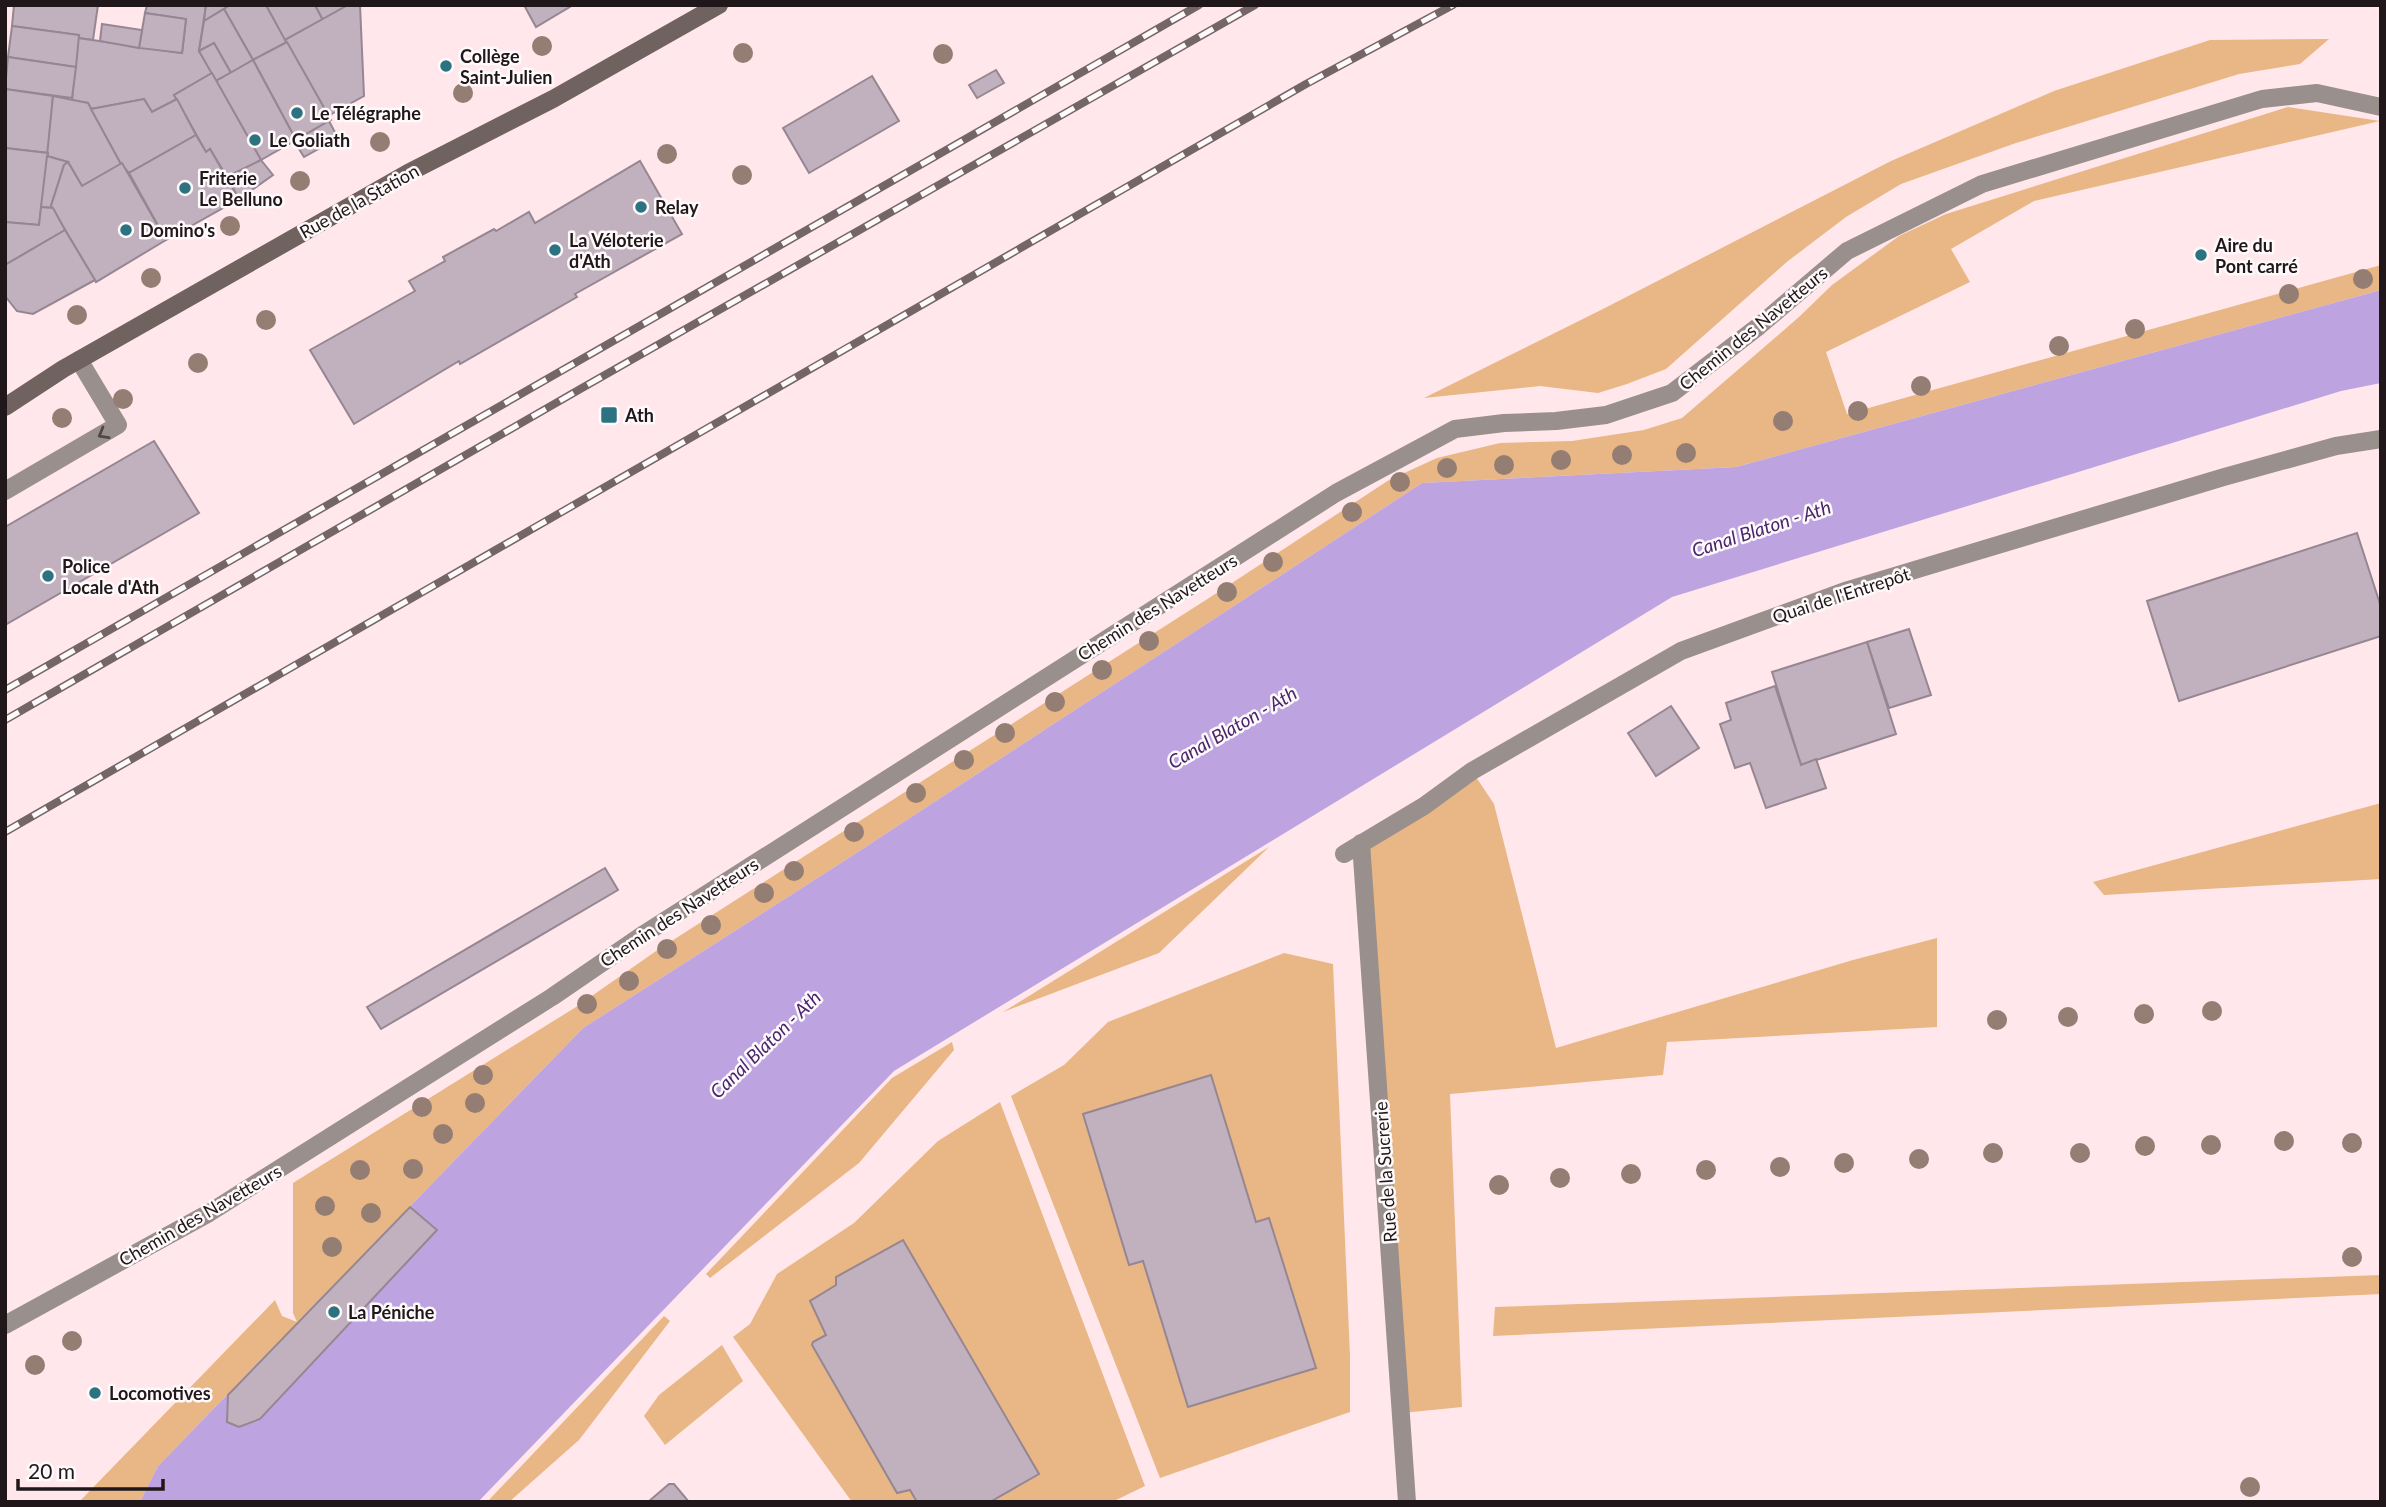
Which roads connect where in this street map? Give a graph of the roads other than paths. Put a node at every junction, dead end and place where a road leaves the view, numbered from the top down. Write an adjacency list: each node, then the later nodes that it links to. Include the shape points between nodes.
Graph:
1 (719, 5): 3 (street, Rue de la Station, via 553,99 408,173)
2 (2381, 107): 9 (street, Chemin des Navetteurs, via 2318,93 2262,99 1982,184 1847,251 1672,393 1606,415 1455,429 1336,493 233,1198)
3 (79, 360): 4 (street, Rue de la Station); 6 (street, one-way to 6, via 118,425)
4 (5, 407)
5 (2381, 439): 7 (street, Quai de l'Entrepôt, via 2336,446 2224,477 1848,590 1692,646 1472,771)
6 (5, 491)
7 (1361, 843): 8 (street, Quai de l'Entrepôt); 10 (street, Rue de la Sucrerie)
8 (1344, 854)
9 (5, 1325)
10 (1407, 1502)

